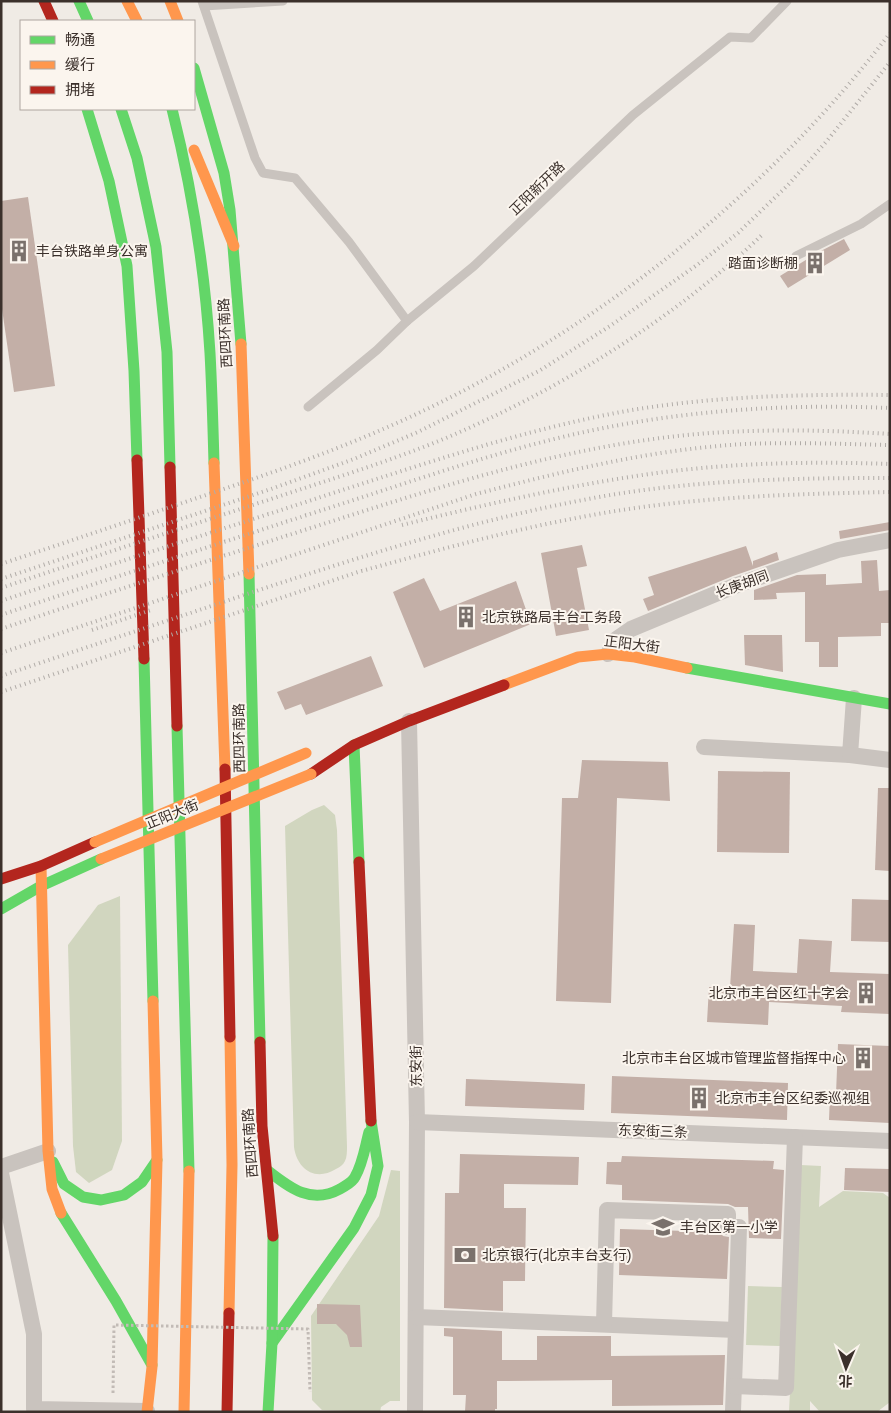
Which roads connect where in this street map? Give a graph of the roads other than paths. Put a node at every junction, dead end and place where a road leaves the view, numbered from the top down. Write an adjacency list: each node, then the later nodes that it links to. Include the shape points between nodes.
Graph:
1 (44, 1): 8 (main road)
2 (79, 1): 9 (main road)
3 (127, 1): 10 (main road)
4 (170, 1): 11 (main road)
5 (283, 1): 7 (lane)
6 (787, 1): 20 (lane, 正阳新开路, via 752,38 730,37 633,115 474,266)
7 (203, 4): 20 (lane, via 263,174 295,178 349,242)
8 (53, 20)
9 (88, 20)
10 (136, 20)
11 (178, 20)
12 (195, 72): 18 (main road, 西四环南路, via 224,173)
13 (88, 110): 40 (main road, via 109,181 127,266 134,371)
14 (121, 110): 52 (main road, via 137,158 156,247 167,352 189,1165)
15 (172, 110): 53 (main road, 西四环南路, via 186,164 204,283 210,353 228,837 232,1165)
16 (177, 110): 18 (main road)
17 (890, 204): 19 (lane, via 861,224)
18 (234, 246): 42 (main road, 西四环南路, via 252,654 262,1126)
19 (796, 256)
20 (407, 321): 21 (lane, 正阳新开路)
21 (308, 407)
22 (890, 540): 23 (street, 长庚胡同, via 838,550 737,585 631,629 615,640)
23 (608, 654): 24 (main road, 正阳大街); 26 (main road, 正阳大街, via 578,657)
24 (854, 698): 25 (main road, 正阳大街); 29 (street)
25 (890, 704)
26 (409, 721): 27 (main road, 正阳大街); 35 (street, 东安街)
27 (354, 746): 31 (main road, 正阳大街, bridge, via 316,751); 33 (main road, 正阳大街, bridge, via 311,774); 36 (main road)
28 (704, 747): 29 (street)
29 (850, 755): 30 (street)
30 (890, 760)
31 (41, 866): 32 (main road, 正阳大街); 33 (main road)
32 (1, 879)
33 (41, 886): 34 (main road, 正阳大街); 39 (main road)
34 (1, 909)
35 (417, 1122): 37 (street, 东安街三条); 44 (street, 东安街)
36 (371, 1123): 42 (main road, via 362,1160 353,1180 334,1193 312,1197 291,1189); 47 (main road, via 378,1166 371,1195 354,1228)
37 (796, 1137): 38 (street, 东安街三条); 49 (street, via 786,1388)
38 (890, 1141)
39 (48, 1151): 40 (main road, via 64,1184 83,1198 101,1200 124,1195 142,1182); 41 (street); 48 (main road, via 52,1189 61,1212 116,1300)
40 (156, 1160): 48 (main road)
41 (1, 1167)
42 (267, 1170): 47 (main road, 西四环南路, via 272,1237)
43 (1, 1173): 50 (street, via 34,1334 34,1408)
44 (416, 1316): 45 (street); 55 (street, 东安街)
45 (604, 1324): 46 (street); 46 (street, via 607,1210 728,1214 728,1227 740,1227)
46 (736, 1330): 49 (street)
47 (272, 1343): 54 (main road, 西四环南路)
48 (152, 1367): 50 (main road)
49 (734, 1386): 51 (street)
50 (147, 1411)
51 (733, 1411)
52 (184, 1412)
53 (227, 1412)
54 (268, 1412)
55 (416, 1412)

